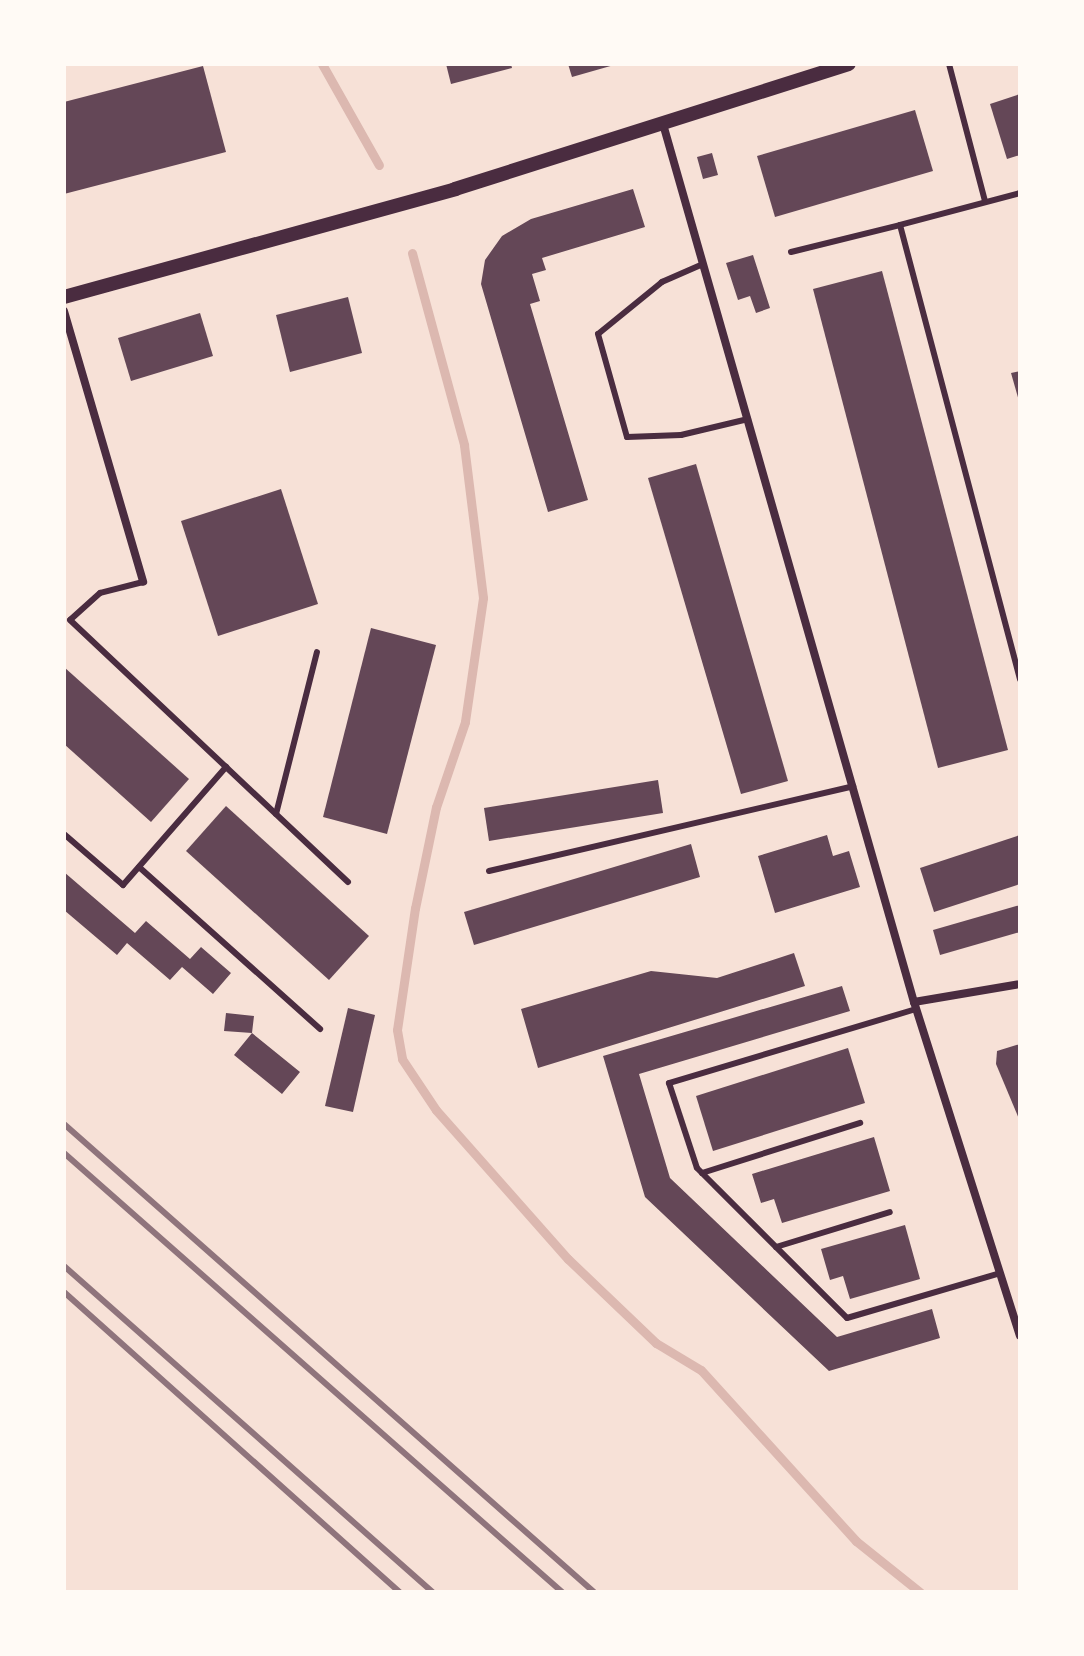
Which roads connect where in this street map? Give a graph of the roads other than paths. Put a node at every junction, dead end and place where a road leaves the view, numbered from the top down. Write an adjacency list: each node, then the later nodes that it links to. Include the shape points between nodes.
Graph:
1 (849, 64): 3 (street)
2 (949, 64): 5 (lane)
3 (663, 124): 8 (street); 9 (street)
4 (1020, 193): 5 (lane)
5 (985, 201): 6 (lane)
6 (900, 225): 7 (lane); 14 (lane)
7 (791, 252)
8 (703, 264): 11 (street); 11 (lane, via 662,282 598,334 627,437 681,435)
9 (64, 297)
10 (64, 311): 12 (street)
11 (748, 419): 16 (street)
12 (143, 582): 15 (lane, via 100,593 70,620)
13 (317, 652): 17 (lane)
14 (1020, 679)
15 (226, 767): 17 (lane); 19 (lane)
16 (853, 786): 20 (lane); 23 (street)
17 (276, 814): 21 (lane)
18 (64, 834): 19 (lane, via 123,885)
19 (139, 867): 24 (lane)
20 (489, 871)
21 (348, 882)
22 (1020, 984): 23 (street)
23 (915, 1005): 26 (lane, via 669,1083); 29 (street)
24 (320, 1029)
25 (860, 1123): 26 (lane)
26 (702, 1173): 28 (lane)
27 (890, 1212): 28 (lane)
28 (776, 1247): 29 (lane, via 847,1318)
29 (997, 1274): 30 (street)
30 (1020, 1336)

